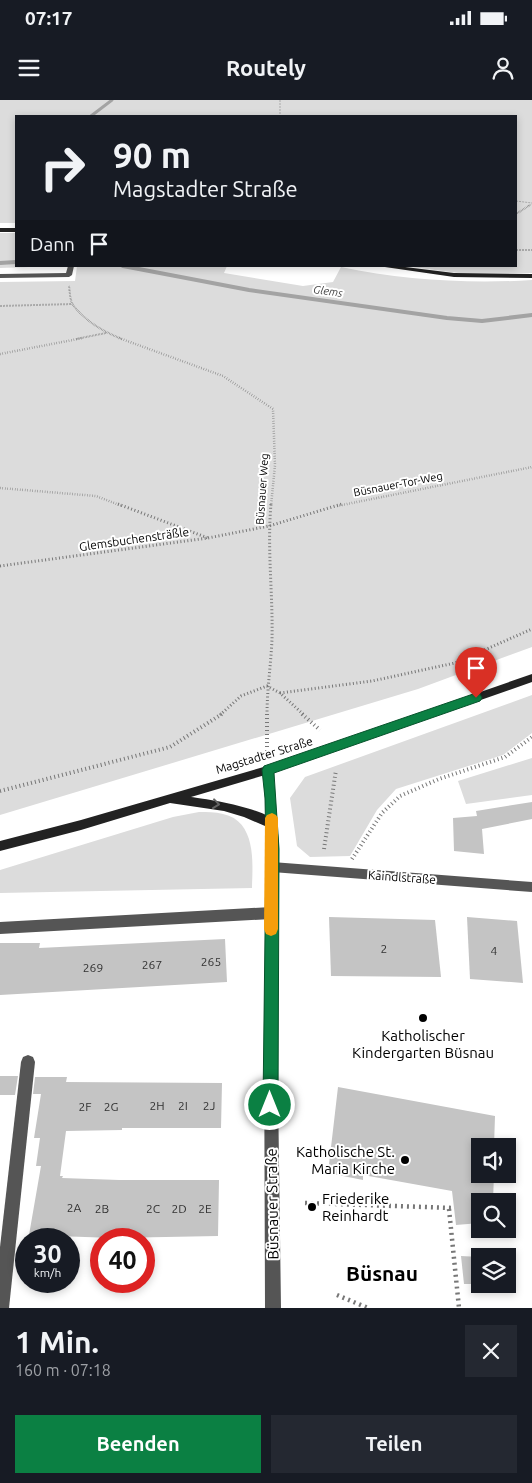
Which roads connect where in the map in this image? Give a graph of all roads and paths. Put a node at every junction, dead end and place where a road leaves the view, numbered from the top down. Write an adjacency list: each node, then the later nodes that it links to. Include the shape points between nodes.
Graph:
1 (280, 100): 2 (path)
2 (280, 115)
3 (517, 201): 4 (path)
4 (532, 203): 5 (path)
5 (517, 213)
6 (0, 230): 7 (main road)
7 (15, 230)
8 (517, 250): 9 (path)
9 (532, 250)
10 (389, 267): 13 (main road, via 454,275)
11 (70, 270): 12 (street)
12 (0, 276)
13 (532, 276)
14 (0, 306): 15 (path, Büsnauer Weg, via 72,304)
15 (106, 333): 16 (path); 19 (path, Büsnauer Weg, via 222,376 273,409 275,466)
16 (0, 354)
17 (532, 467): 19 (path, Büsnauer-Tor-Weg, via 374,497)
18 (0, 488): 20 (path, via 96,496)
19 (269, 526): 20 (path, Glemsbuchensträßle); 24 (path, Büsnauer Weg, via 272,639)
20 (208, 538): 21 (path, Glemsbuchensträßle)
21 (0, 566)
22 (532, 629): 25 (path, via 455,662 372,681)
23 (532, 678): 28 (main road, Magstadter Straße)
24 (268, 686): 25 (path); 28 (path, Büsnauer Weg); 30 (path, via 241,696 218,717 170,747)
25 (280, 693): 26 (path)
26 (320, 730)
27 (532, 737): 36 (path, via 505,757 400,796 382,813)
28 (268, 770): 31 (main road, Magstadter Straße); 32 (street, Büsnauer Straße)
29 (336, 770): 34 (path)
30 (0, 791)
31 (167, 799): 32 (main road, one-way to 32, via 224,805); 33 (main road, Magstadter Straße)
32 (272, 824): 35 (street, Büsnauer Straße)
33 (0, 846)
34 (324, 849)
35 (272, 867): 36 (street, Kaindlstraße); 38 (street, Büsnauer Straße)
36 (344, 872): 37 (street, Kaindlstraße)
37 (532, 887)
38 (271, 913): 39 (street); 44 (street, Büsnauer Straße)
39 (0, 928)
40 (28, 1062): 43 (street)
41 (305, 1202): 46 (path, via 451,1208)
42 (338, 1295): 45 (path)
43 (1, 1308)
44 (272, 1308)
45 (368, 1308)
46 (459, 1308)

